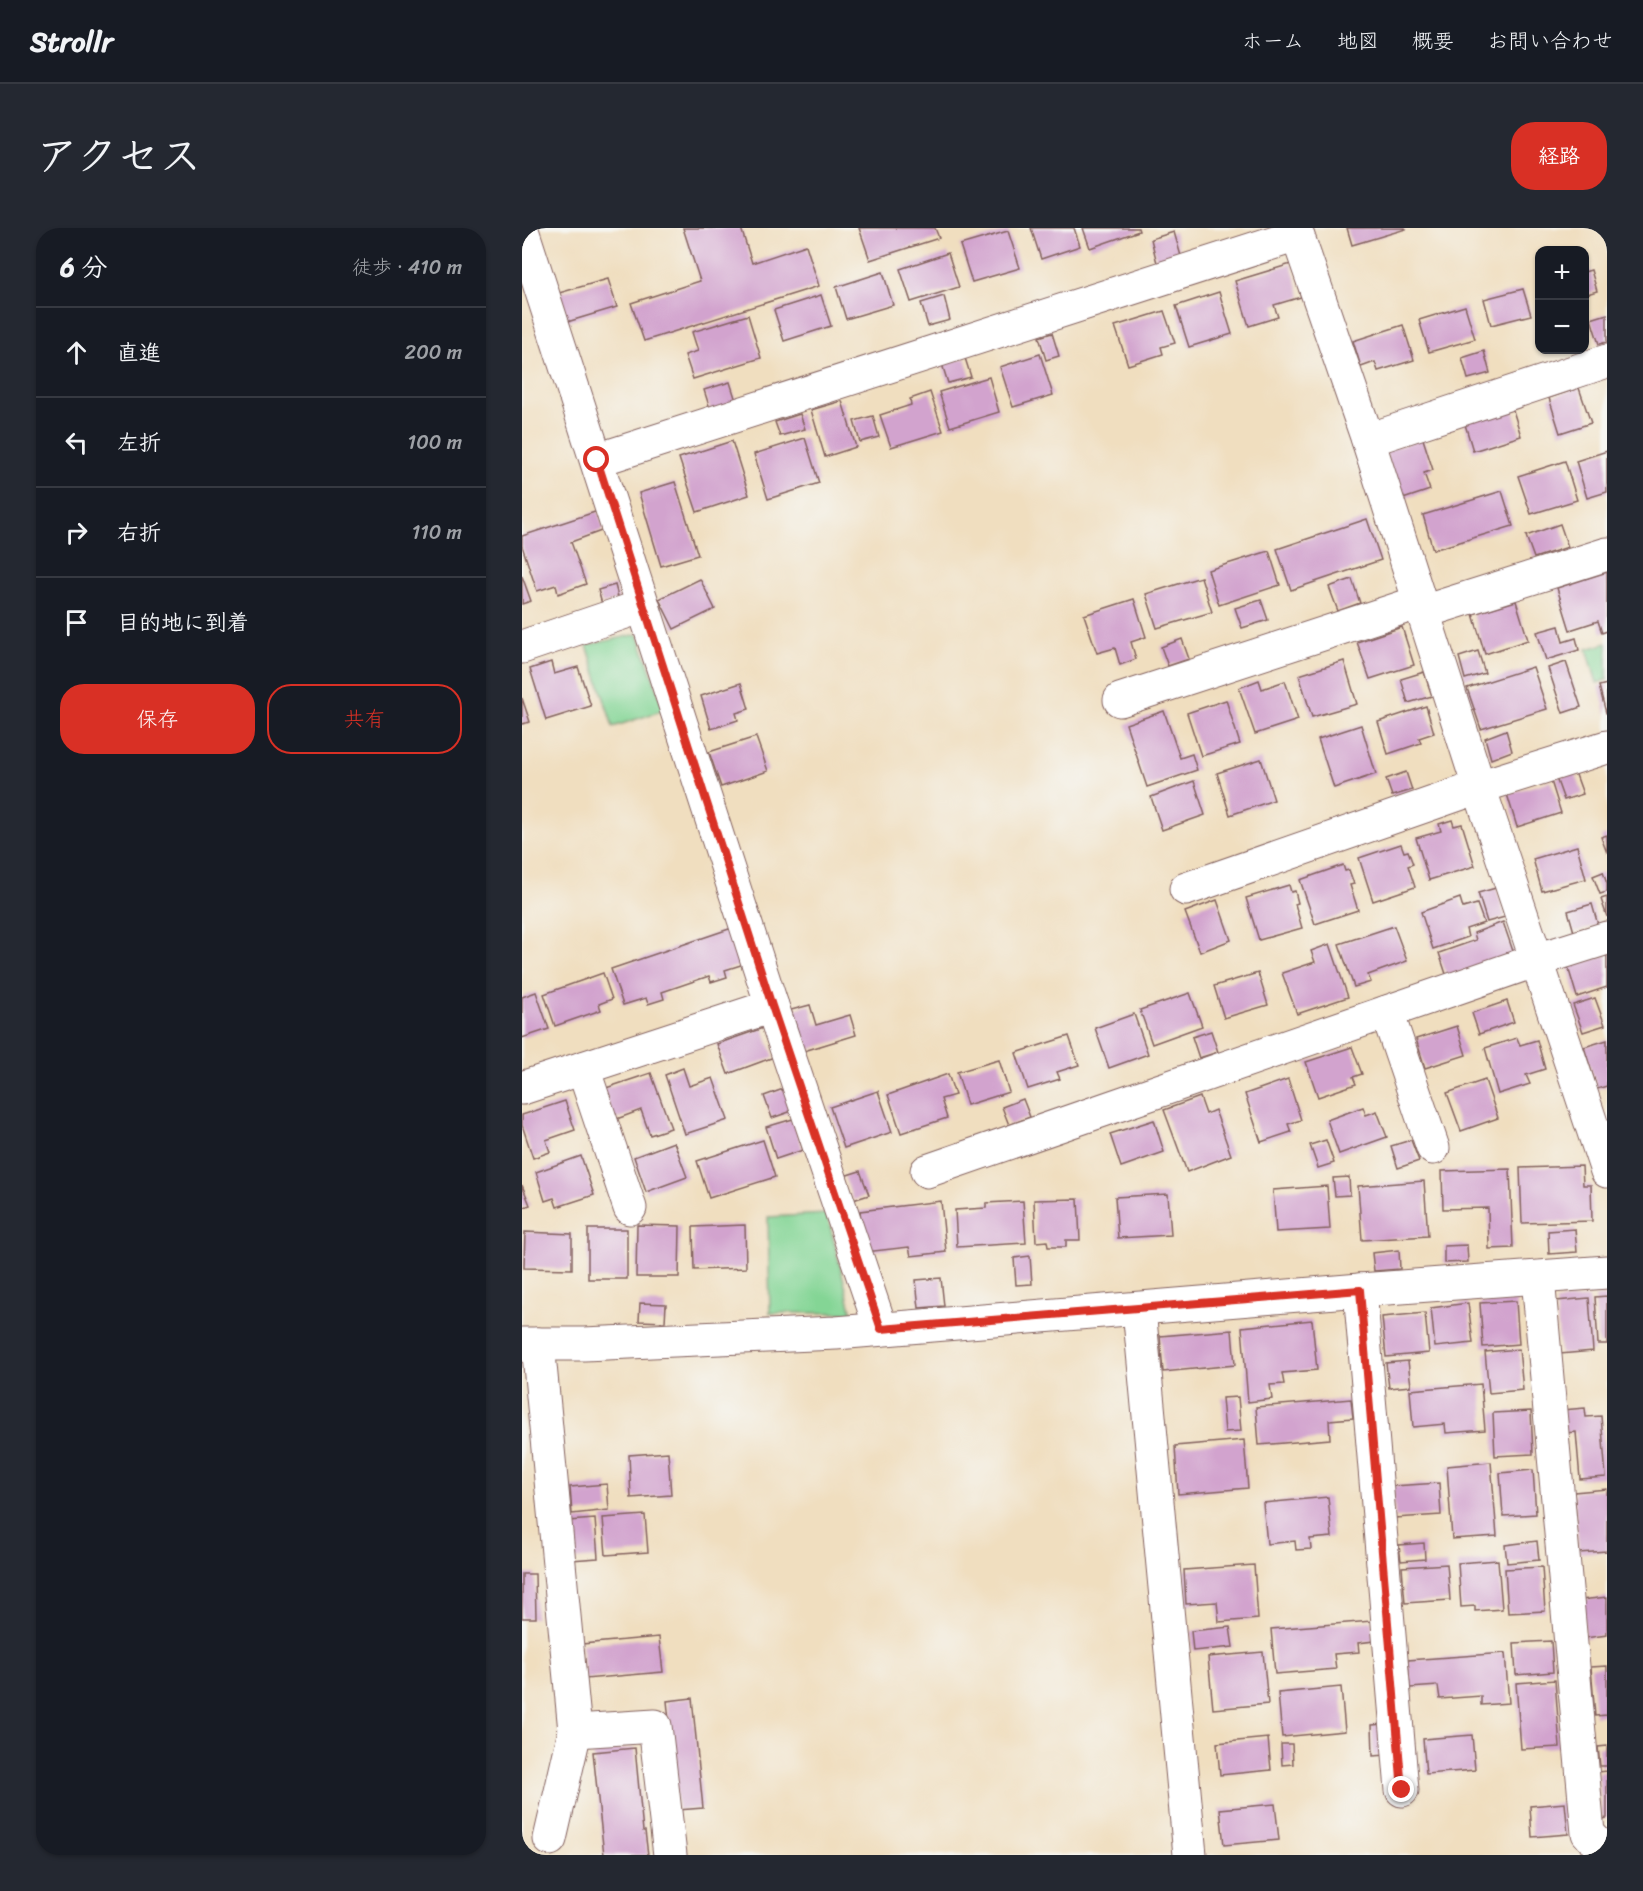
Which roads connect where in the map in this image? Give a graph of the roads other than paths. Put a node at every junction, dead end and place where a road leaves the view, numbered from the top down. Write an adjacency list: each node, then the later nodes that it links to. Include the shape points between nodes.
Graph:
1 (522, 230): 5 (street)
2 (1296, 232): 4 (street); 5 (street)
3 (1607, 361): 4 (street)
4 (1368, 440): 8 (street)
5 (597, 460): 7 (street)
6 (1607, 554): 8 (street)
7 (643, 606): 9 (street); 16 (street)
8 (1422, 607): 10 (street); 12 (street)
9 (522, 647)
10 (1120, 700)
11 (1607, 747): 12 (street)
12 (1479, 787): 13 (street); 15 (street)
13 (1186, 889)
14 (1607, 938): 15 (street)
15 (1537, 960): 17 (street); 22 (street)
16 (772, 1006): 18 (street); 28 (street)
17 (1387, 1012): 20 (street); 21 (street)
18 (583, 1068): 19 (street); 23 (street)
19 (522, 1088)
20 (1433, 1148)
21 (927, 1171)
22 (1607, 1171)
23 (630, 1208)
24 (1607, 1272): 25 (street)
25 (1538, 1278): 26 (street); 33 (street, via 1588,1833)
26 (1360, 1290): 27 (street); 31 (street)
27 (1139, 1309): 28 (street); 35 (street)
28 (881, 1329): 29 (street)
29 (530, 1344): 30 (street)
30 (575, 1731): 32 (street); 34 (street, via 655,1726)
31 (1402, 1790)
32 (550, 1839)
33 (1607, 1854)
34 (670, 1855)
35 (1191, 1855)

